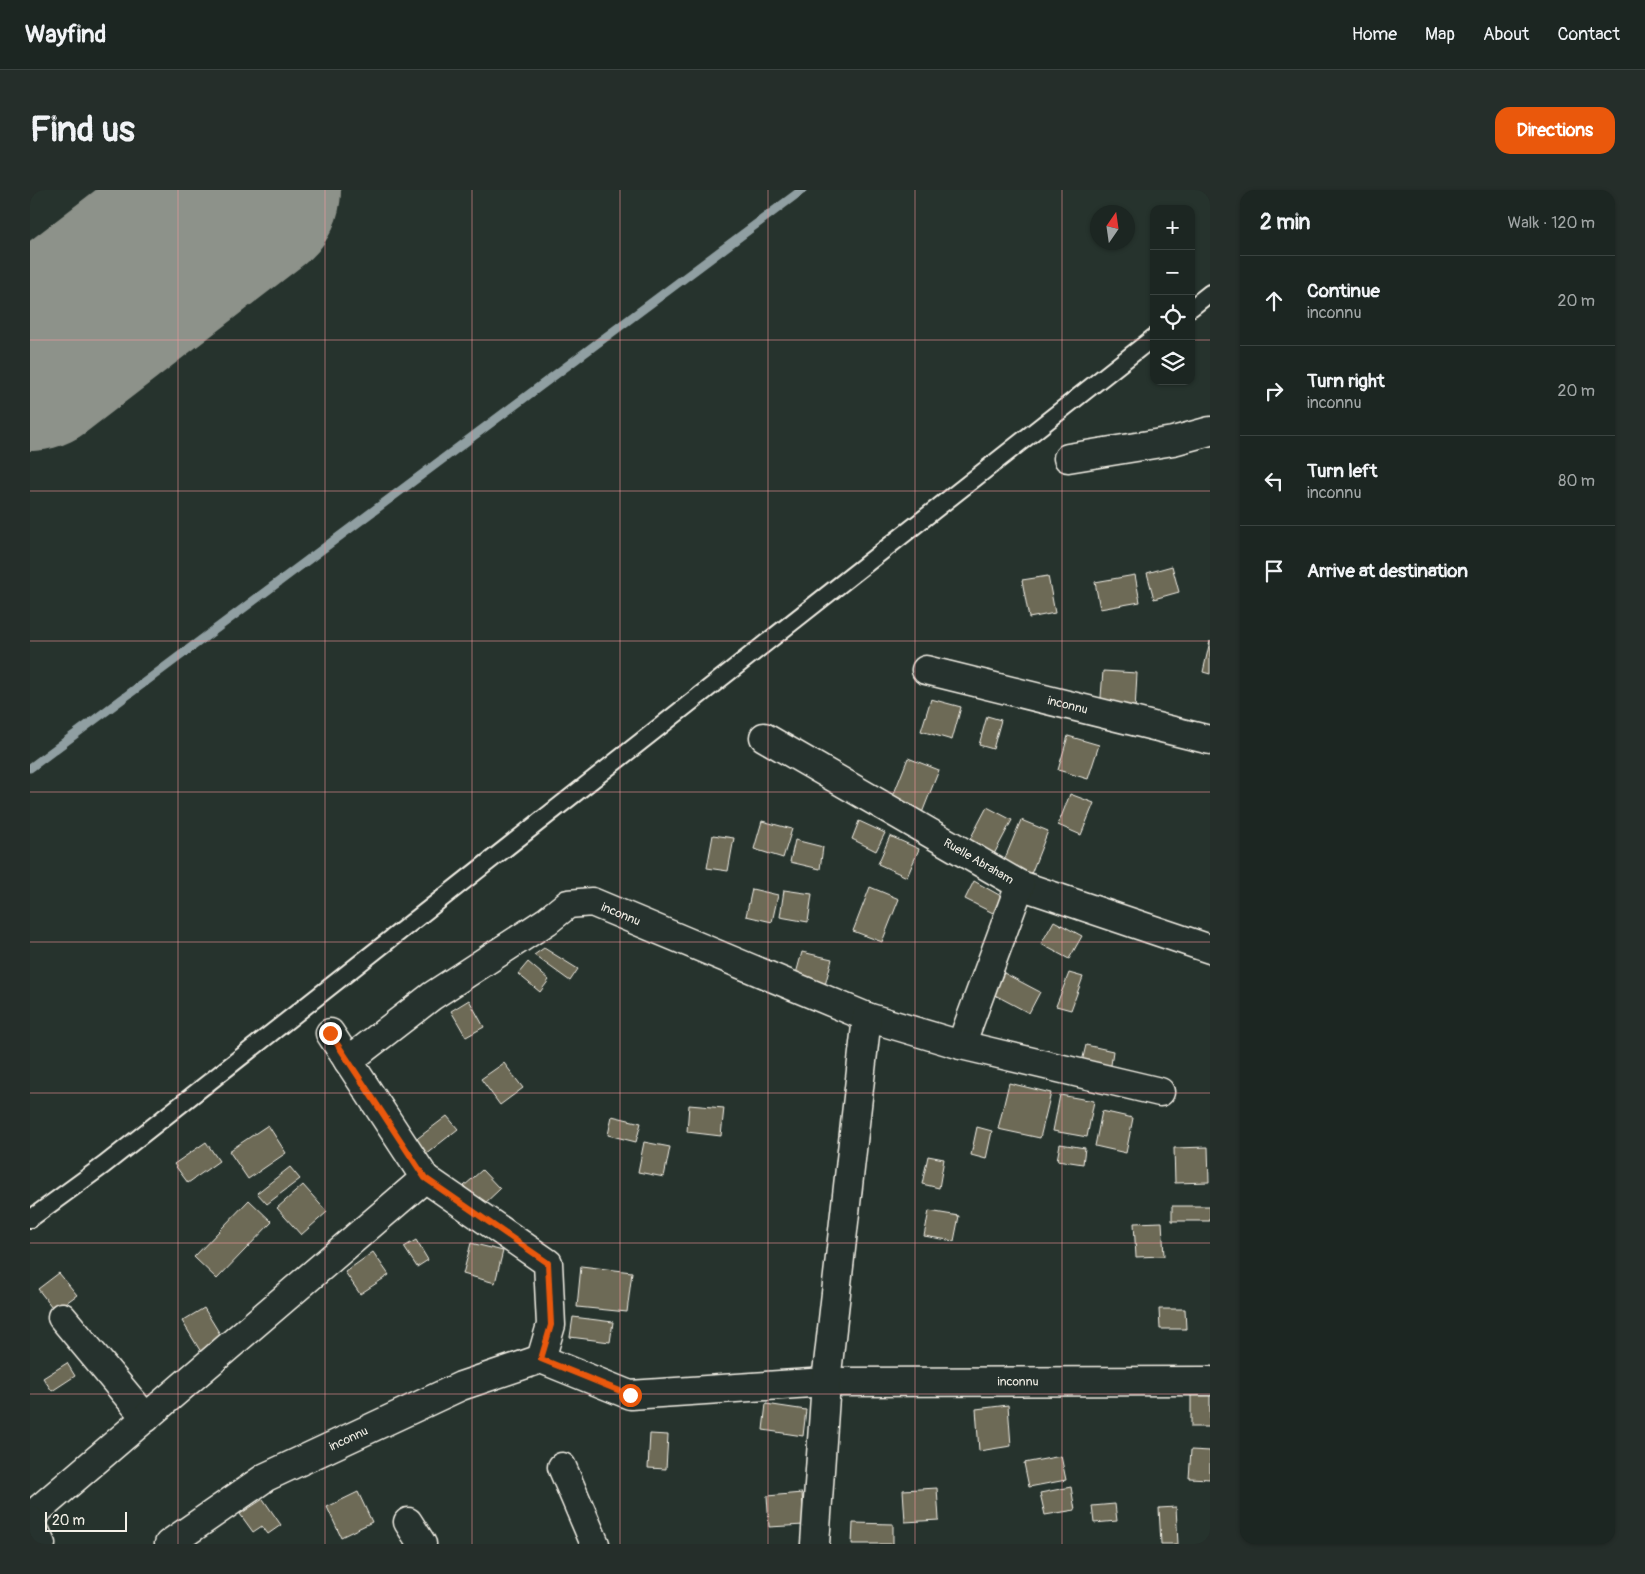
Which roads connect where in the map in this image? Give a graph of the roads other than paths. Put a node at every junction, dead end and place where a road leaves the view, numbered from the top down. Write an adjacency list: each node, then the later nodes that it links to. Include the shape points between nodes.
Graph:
1 (1210, 293): 2 (lane)
2 (1195, 305)
3 (1151, 340): 17 (lane, via 112,1159)
4 (1210, 431): 5 (street, via 1173,441)
5 (1068, 458)
6 (926, 670): 8 (street, inconnu)
7 (764, 737): 9 (street, Ruelle Abraham)
8 (1210, 740)
9 (1020, 885): 10 (street, Ruelle Abraham); 13 (street)
10 (1210, 949)
11 (867, 1017): 13 (street, inconnu); 14 (street, inconnu, via 592,902 568,904 547,922 432,996); 21 (street)
12 (330, 1033): 14 (street)
13 (961, 1045): 15 (street, inconnu)
14 (348, 1061): 16 (street)
15 (1160, 1092)
16 (425, 1178): 19 (street, via 548,1263 551,1325); 22 (street)
17 (30, 1219)
18 (62, 1317): 22 (street)
19 (541, 1359): 21 (street, inconnu, via 630,1395); 26 (street, inconnu, via 460,1386 266,1478)
20 (1210, 1381): 21 (street, inconnu)
21 (826, 1382): 28 (street)
22 (146, 1418): 24 (street)
23 (562, 1467): 27 (street)
24 (30, 1519): 25 (street)
25 (41, 1544)
26 (169, 1544)
27 (595, 1544)
28 (815, 1544)

